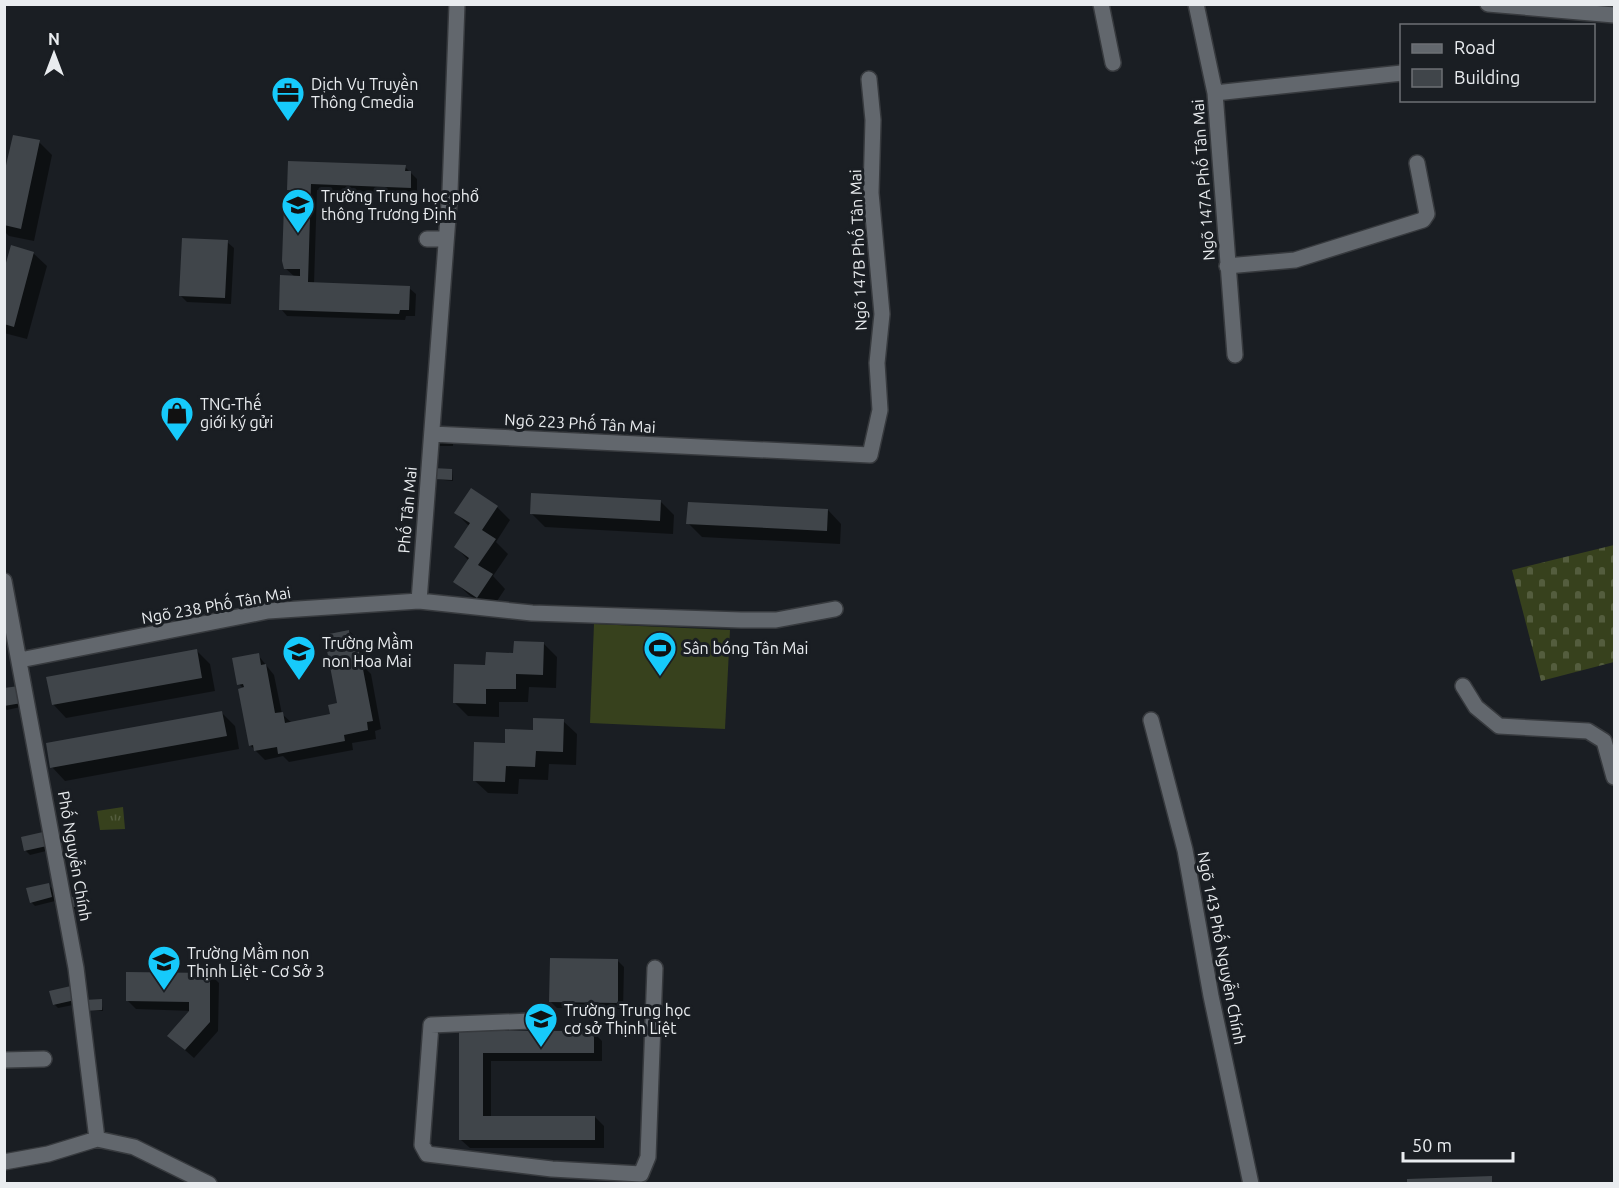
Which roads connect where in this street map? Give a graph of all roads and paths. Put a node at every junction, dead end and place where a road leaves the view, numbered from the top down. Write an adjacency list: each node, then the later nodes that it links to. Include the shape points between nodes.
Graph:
1 (457, 4): 12 (street, Phố Tân Mai)
2 (1101, 4): 6 (street)
3 (1196, 4): 9 (street, Ngõ 147A Phố Tân Mai)
4 (1488, 4): 5 (street)
5 (1614, 15)
6 (1113, 63)
7 (1400, 73): 9 (street)
8 (869, 79): 16 (street, Ngõ 147B Phố Tân Mai, via 873,120 871,193 882,314 877,363 880,410 870,455)
9 (1215, 93): 13 (street, Ngõ 147A Phố Tân Mai)
10 (1417, 163): 13 (street, via 1427,214 1423,220 1295,260)
11 (427, 239): 12 (street)
12 (446, 239): 15 (street, Phố Tân Mai)
13 (1227, 266): 14 (street, Ngõ 147A Phố Tân Mai)
14 (1235, 355)
15 (432, 434): 16 (street, Ngõ 223 Phố Tân Mai); 18 (street, Phố Tân Mai)
16 (727, 449)
17 (4, 581): 20 (street, Phố Nguyễn Chính)
18 (419, 601): 19 (street, via 531,613 741,620 776,620); 20 (street, Ngõ 238 Phố Tân Mai, via 268,611)
19 (835, 609)
20 (20, 660): 28 (street, Phố Nguyễn Chính, via 76,968)
21 (1463, 687): 23 (street, via 1476,707 1499,726 1588,731 1604,741)
22 (1151, 720): 31 (street, Ngõ 143 Phố Nguyễn Chính, via 1185,850)
23 (1614, 777)
24 (655, 968): 25 (street, via 648,1157 641,1174 552,1169 427,1154 422,1145 431,1025)
25 (531, 1021)
26 (44, 1059): 27 (street)
27 (4, 1060)
28 (97, 1139): 29 (street); 30 (street, via 134,1147)
29 (4, 1162)
30 (209, 1184)
31 (1251, 1184)

